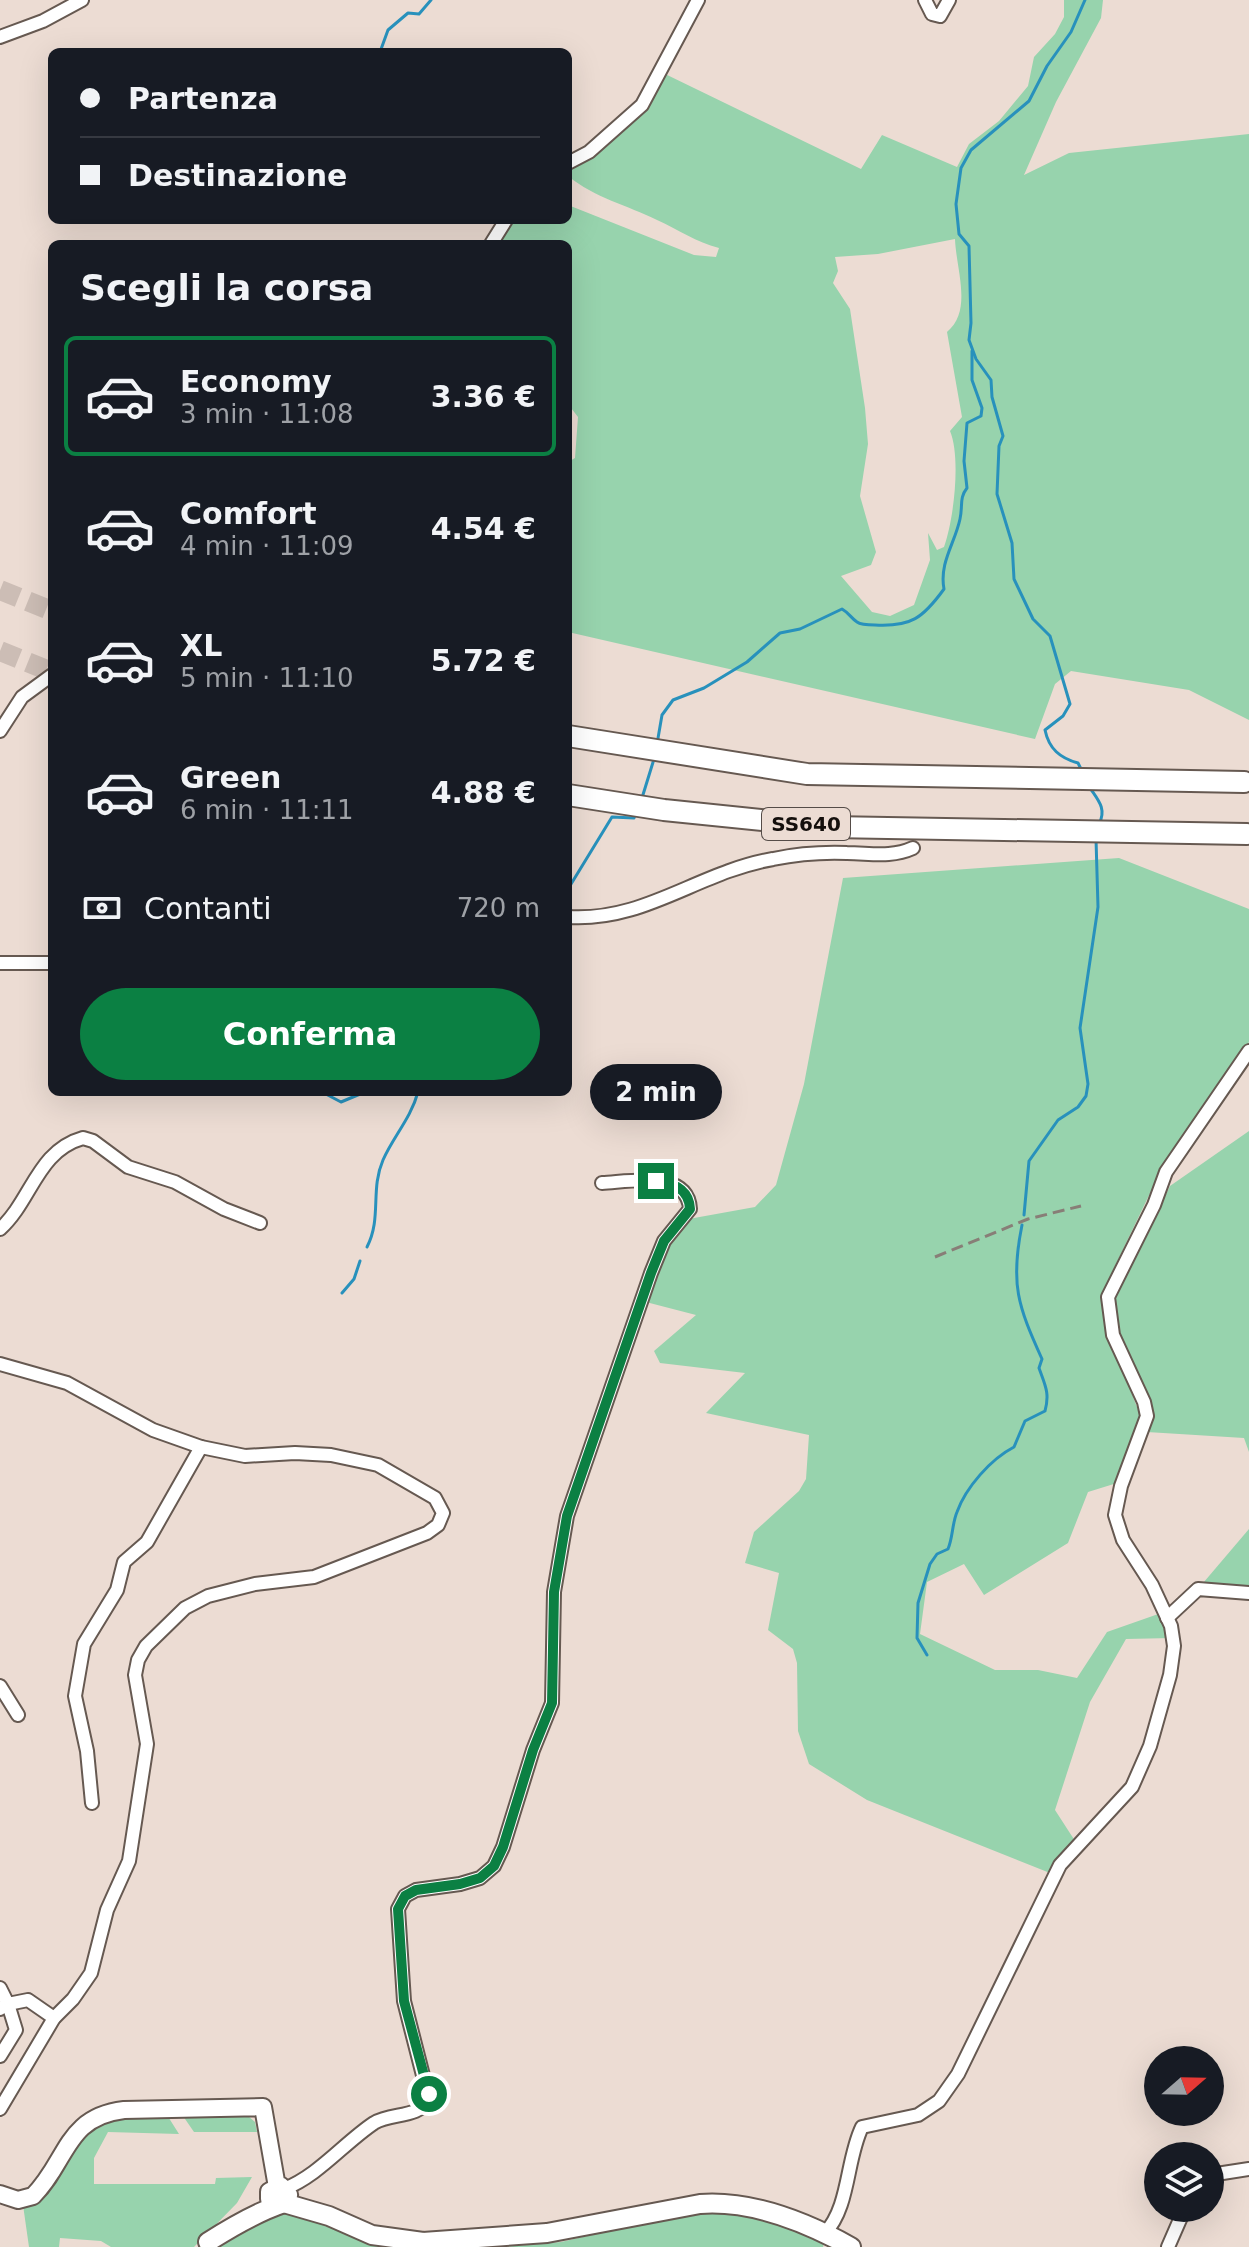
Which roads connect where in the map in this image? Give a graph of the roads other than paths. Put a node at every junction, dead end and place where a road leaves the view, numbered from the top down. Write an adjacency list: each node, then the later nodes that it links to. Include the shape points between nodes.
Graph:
1 (82, 0): 5 (street)
2 (698, 0): 6 (street, via 642,105)
3 (925, 0): 4 (street, via 932,14 940,16)
4 (949, 0)
5 (0, 37)
6 (572, 161)
7 (48, 678): 8 (street, via 22,697)
8 (0, 731)
9 (572, 737): 10 (highway, SS640, via 807,774)
10 (1244, 782)
11 (576, 796): 12 (highway, SS640, via 830,827)
12 (1247, 834)
13 (913, 848): 14 (street, via 895,854 772,859 715,874 632,912)
14 (572, 917)
15 (0, 963): 16 (street)
16 (48, 963)
17 (1249, 1051): 24 (street, via 1166,1172 1108,1297 1113,1335 1147,1416 1115,1515 1123,1540)
18 (602, 1183): 36 (street, via 669,1182 685,1193 690,1209 664,1241 651,1273 567,1516 554,1592 552,1703 499,1857 480,1878 416,1890 398,1909 404,2001 429,2099 417,2111 374,2123)
19 (260, 1223): 20 (street, via 175,1182 128,1167 83,1138 51,1155)
20 (0, 1229)
21 (0, 1364): 22 (street, via 67,1383 153,1430)
22 (201, 1447): 27 (street, via 147,1542 124,1562 117,1590 84,1644 75,1696); 30 (street, via 245,1456 301,1452 366,1461 435,1498 443,1513 427,1533 314,1577 232,1588 197,1601 146,1646 135,1668 147,1744 134,1843 107,1910 91,1973)
23 (1249, 1593): 24 (street, via 1198,1589)
24 (1169, 1622): 38 (street, via 1174,1646 1170,1675 1132,1787 1060,1865 958,2074 939,2101 918,2115 862,2127 838,2215)
25 (0, 1686): 26 (street)
26 (18, 1715)
27 (92, 1803)
28 (0, 1988): 29 (street)
29 (4, 2006): 30 (street, via 28,2000); 31 (street, via 16,2030)
30 (54, 2018): 32 (street)
31 (2, 2049)
32 (0, 2109)
33 (1249, 2169): 34 (street)
34 (1224, 2173)
35 (0, 2194): 36 (main road, via 18,2200 33,2196 72,2137 90,2119 113,2111 263,2107)
36 (279, 2194): 38 (main road, via 318,2205 329,2216 372,2235 423,2242 535,2235 715,2203 768,2212); 39 (main road)
37 (1179, 2222): 41 (street)
38 (825, 2233): 40 (main road)
39 (206, 2245)
40 (851, 2247)
41 (1168, 2247)

